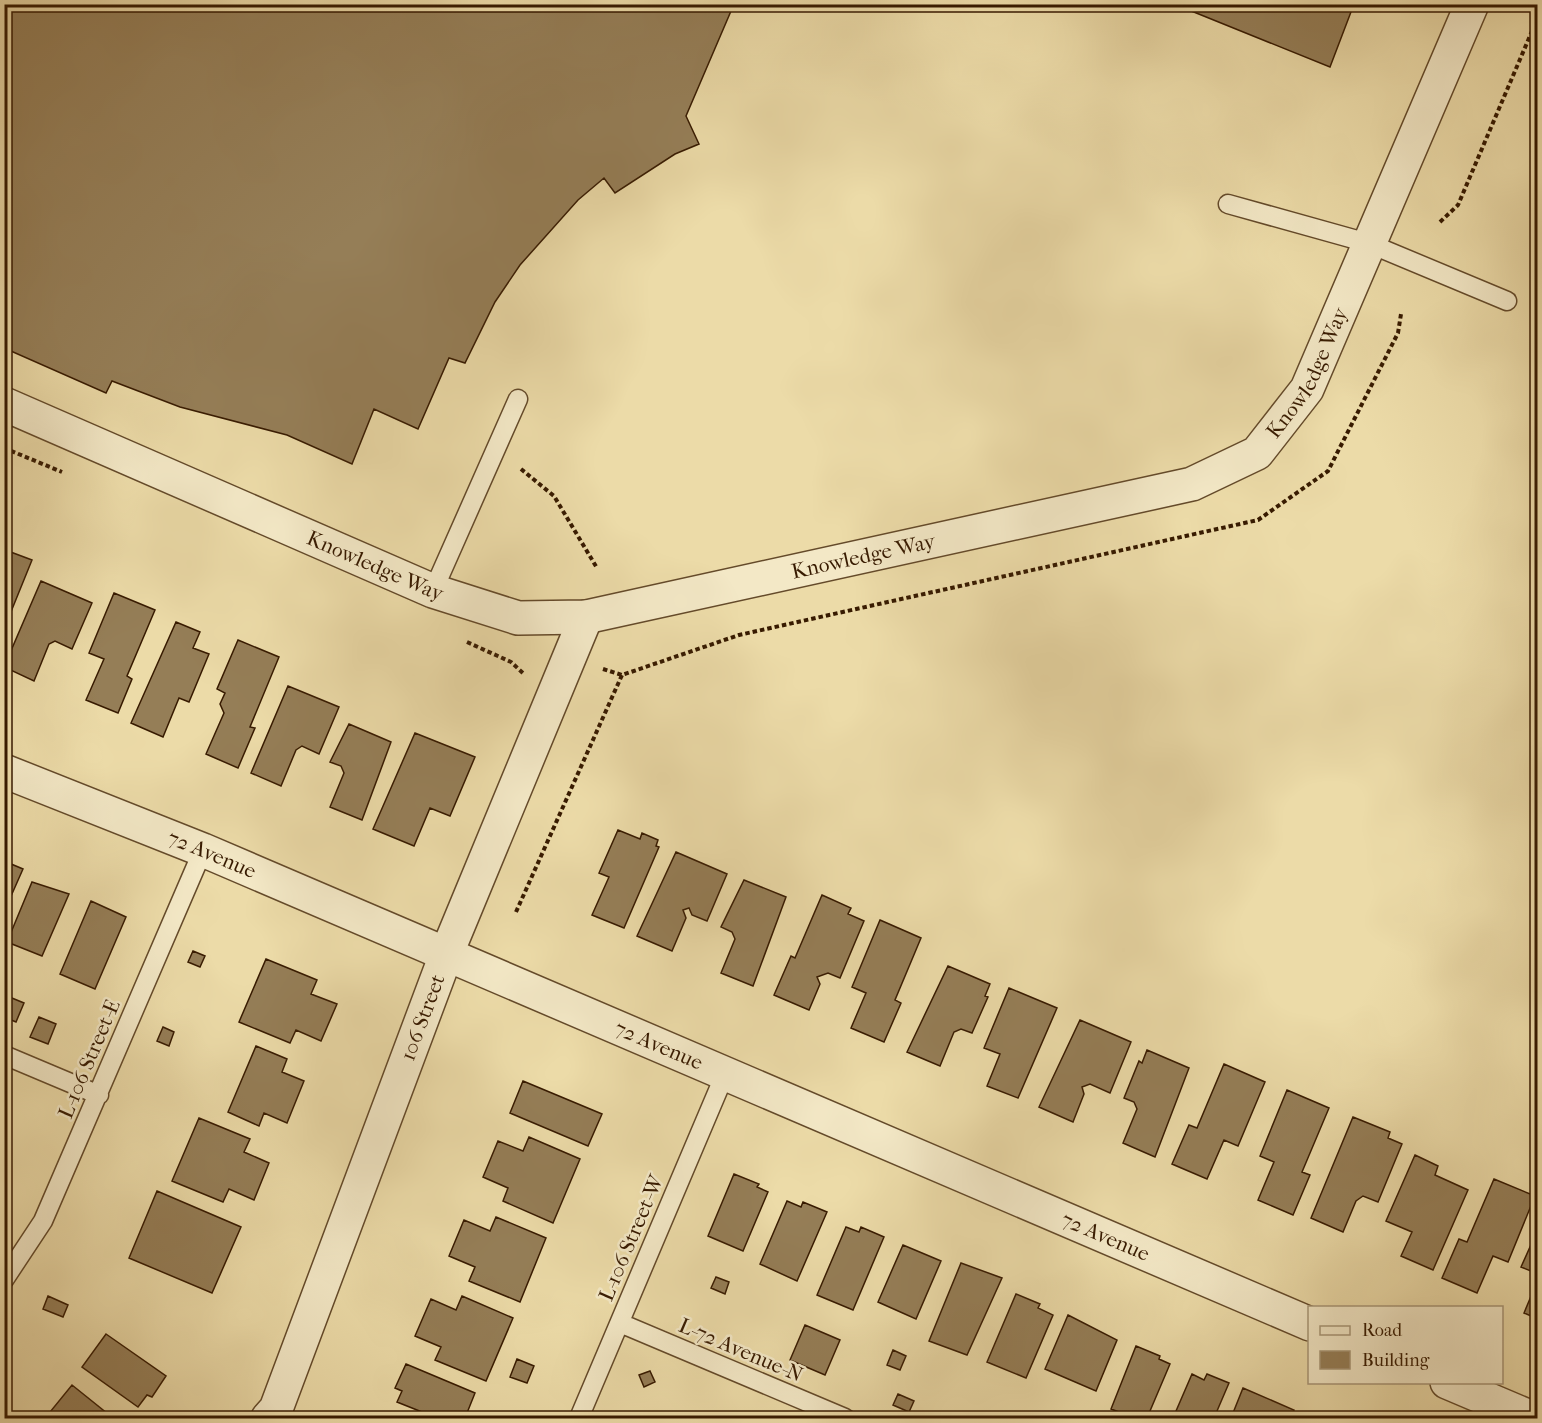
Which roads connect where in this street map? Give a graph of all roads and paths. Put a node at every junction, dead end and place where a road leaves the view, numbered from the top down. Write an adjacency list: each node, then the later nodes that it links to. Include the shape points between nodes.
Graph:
1 (1472, 4): 5 (street, Knowledge Way)
2 (1538, 17): 4 (path, via 1458,205)
3 (1228, 204): 5 (lane)
4 (1440, 222)
5 (1368, 243): 6 (lane); 12 (street, Knowledge Way, via 1307,389 1257,453 1192,484)
6 (1507, 301)
7 (518, 399): 11 (lane)
8 (4, 404): 11 (street, Knowledge Way)
9 (521, 469): 10 (path, via 554,496)
10 (597, 567)
11 (433, 591): 12 (street, Knowledge Way, via 518,618)
12 (586, 617): 17 (street, 106 Street)
13 (622, 675): 16 (path)
14 (4, 771): 15 (street, 72 Avenue)
15 (203, 850): 17 (street, 72 Avenue); 20 (lane, L-106 Street-E)
16 (516, 912)
17 (446, 955): 19 (street, 72 Avenue); 25 (street, 106 Street)
18 (4, 1055): 20 (lane)
19 (725, 1074): 22 (lane, L-106 Street-W); 23 (street, 72 Avenue)
20 (99, 1095): 21 (lane, L-106 Street-E, via 43,1221)
21 (4, 1280)
22 (620, 1323): 26 (lane, L-106 Street-W); 27 (lane, L-72 Avenue-N)
23 (1308, 1323)
24 (1449, 1384): 28 (street)
25 (278, 1415)
26 (579, 1419)
27 (844, 1419)
28 (1532, 1419)

